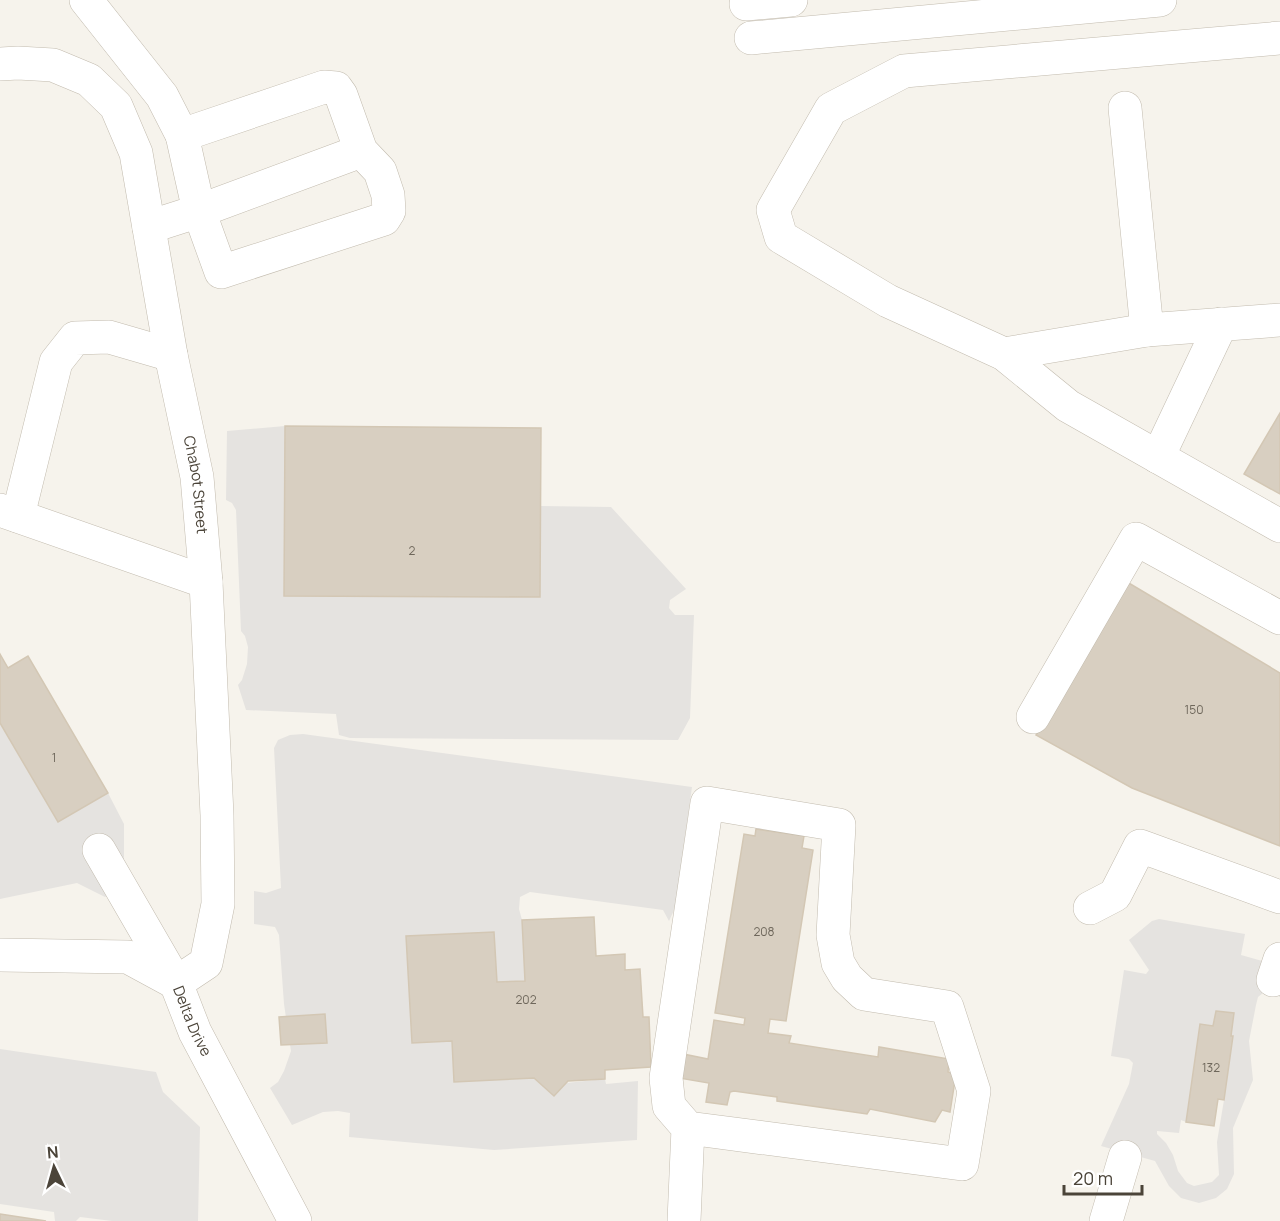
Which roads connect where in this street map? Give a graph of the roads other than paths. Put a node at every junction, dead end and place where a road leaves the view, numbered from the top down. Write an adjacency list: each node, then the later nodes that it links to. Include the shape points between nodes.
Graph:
1 (86, 0): 9 (street, via 162,96)
2 (791, 0): 4 (street)
3 (1160, 0): 5 (street)
4 (746, 4)
5 (751, 38)
6 (1280, 38): 16 (street, via 904,71 831,109 773,210 782,237 888,301)
7 (0, 64): 12 (street, Chabot Street, via 53,65 89,80 116,106 136,153)
8 (1125, 108): 15 (street)
9 (182, 135): 10 (street, via 324,87 336,88); 11 (street)
10 (361, 152): 11 (street); 11 (street, via 380,171 386,187 389,211 384,219 221,272)
11 (199, 211): 12 (street)
12 (149, 227): 17 (street, Chabot Street)
13 (1280, 320): 14 (street)
14 (1221, 324): 15 (street); 18 (street)
15 (1147, 330): 16 (street)
16 (1004, 354): 18 (street, via 1068,406)
17 (171, 356): 19 (street, via 109,337 75,338 56,362); 21 (street, Chabot Street, via 197,477)
18 (1158, 457): 20 (street)
19 (9, 513): 21 (street)
20 (1280, 526)
21 (207, 582): 28 (street, Chabot Street, via 218,904 206,963)
22 (1280, 618): 23 (street, via 1136,539)
23 (1033, 717)
24 (99, 850): 28 (street)
25 (1280, 897): 26 (street, via 1140,846 1115,895)
26 (1090, 908)
27 (0, 955): 28 (street, Delta Drive, via 128,957)
28 (176, 983): 31 (street, Delta Drive, via 195,1032)
29 (688, 1128): 29 (street, via 962,1164 974,1091 946,1007 864,994 838,963 832,935 839,825 707,803 666,1078 669,1106); 32 (street)
30 (1125, 1157): 33 (street)
31 (295, 1221)
32 (684, 1221)
33 (1106, 1221)

